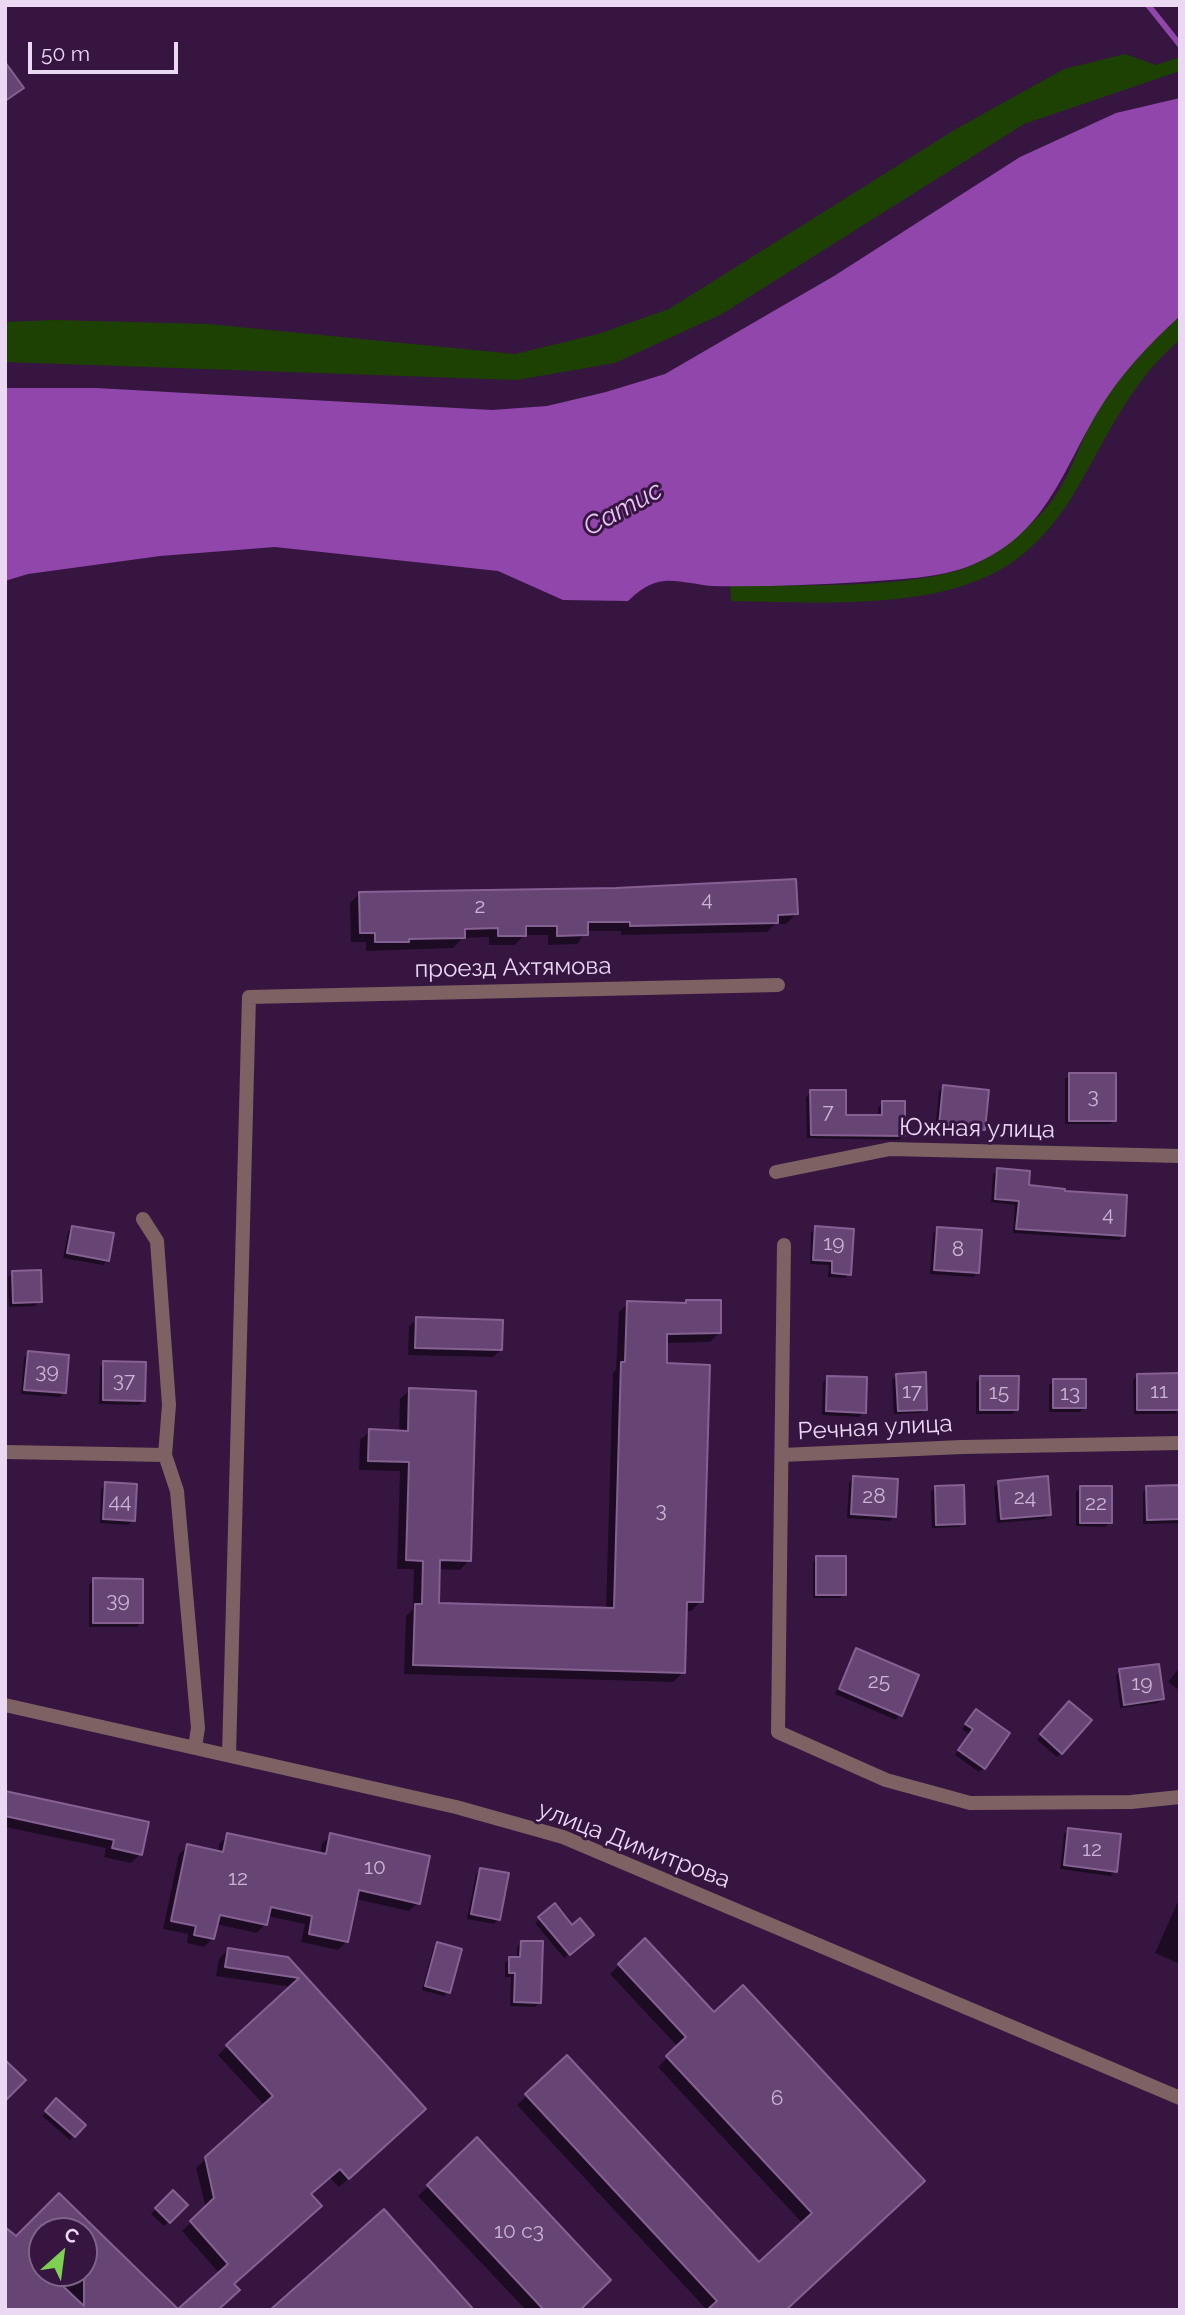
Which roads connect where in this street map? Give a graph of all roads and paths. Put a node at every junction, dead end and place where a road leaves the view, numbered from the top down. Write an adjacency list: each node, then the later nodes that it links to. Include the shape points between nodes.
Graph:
1 (778, 985): 12 (street, проезд Ахтямова, via 249,997)
2 (1180, 1156): 3 (street, Южная улица, via 890,1149)
3 (776, 1172)
4 (143, 1219): 8 (street, via 157,1241 169,1405)
5 (784, 1245): 9 (street, Речная улица)
6 (1180, 1443): 9 (street, Речная улица)
7 (5, 1452): 8 (street)
8 (165, 1455): 11 (street, via 177,1491 190,1611 198,1728)
9 (782, 1455): 13 (street, via 778,1732 886,1780 970,1803 1131,1802)
10 (5, 1705): 11 (street, улица Димитрова)
11 (195, 1747): 12 (street, улица Димитрова)
12 (229, 1755): 14 (street, улица Димитрова, via 456,1807 563,1837)
13 (1180, 1797)
14 (1180, 2098)

